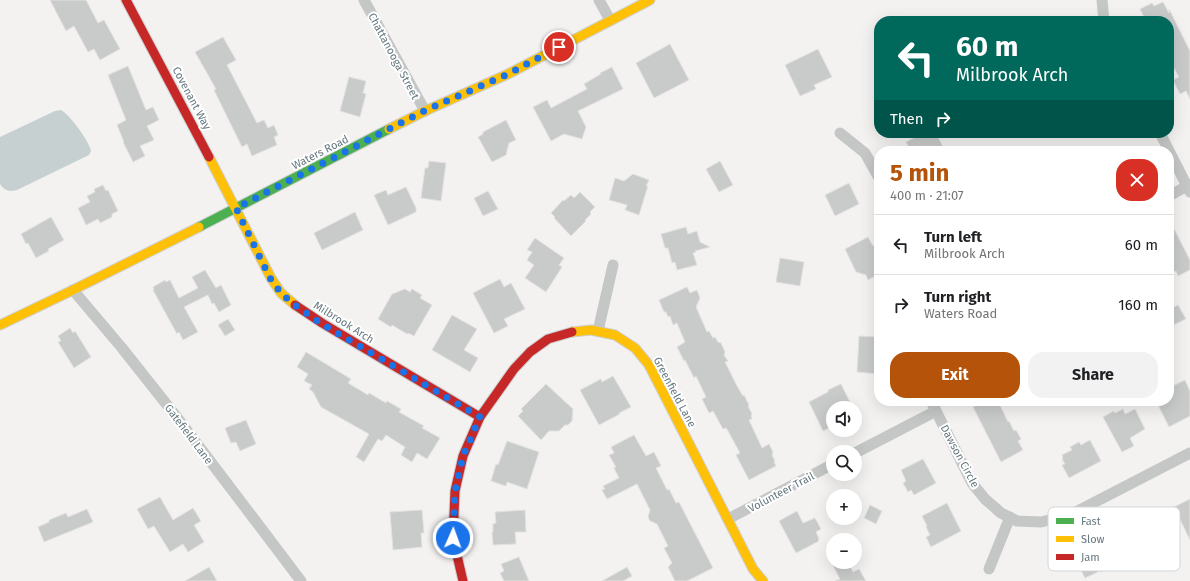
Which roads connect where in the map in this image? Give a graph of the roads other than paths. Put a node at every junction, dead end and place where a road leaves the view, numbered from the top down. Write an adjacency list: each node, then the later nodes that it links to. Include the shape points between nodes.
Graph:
1 (126, 0): 14 (street, Covenant Way)
2 (364, 0): 8 (street, Chattanooga Street)
3 (600, 0): 7 (street)
4 (650, 0): 7 (street, Waters Road)
5 (1102, 0): 6 (street)
6 (1104, 16)
7 (610, 20): 8 (street, Waters Road, via 508,74)
8 (424, 111): 14 (street, Waters Road)
9 (840, 133): 11 (street, via 865,153)
10 (1174, 160): 12 (street)
11 (874, 169)
12 (1189, 189): 13 (street)
13 (1174, 194)
14 (236, 208): 16 (street, Waters Road); 20 (street, Milbrook Arch, via 270,278 292,303 322,324)
15 (613, 265): 18 (street)
16 (73, 290): 17 (street, Waters Road); 29 (street, Gatefield Lane, via 179,420)
17 (0, 325)
18 (598, 331): 20 (street, Greenfield Lane, via 570,332 548,338 514,369); 26 (street, Greenfield Lane, via 615,335 636,348 649,365)
19 (933, 406): 21 (street); 25 (street, Dawson Circle, via 972,483 985,499 1001,513)
20 (480, 417): 30 (street, Greenfield Lane, via 463,456 455,491 453,538)
21 (862, 449)
22 (1190, 453): 24 (street, Dawson Circle)
23 (826, 468): 26 (street, Volunteer Trail)
24 (1085, 507)
25 (1010, 517): 27 (street, Dawson Circle, via 1017,520); 28 (street)
26 (728, 519): 31 (street, Greenfield Lane, via 753,569)
27 (1048, 520)
28 (989, 569)
29 (301, 581)
30 (463, 581)
31 (764, 581)

